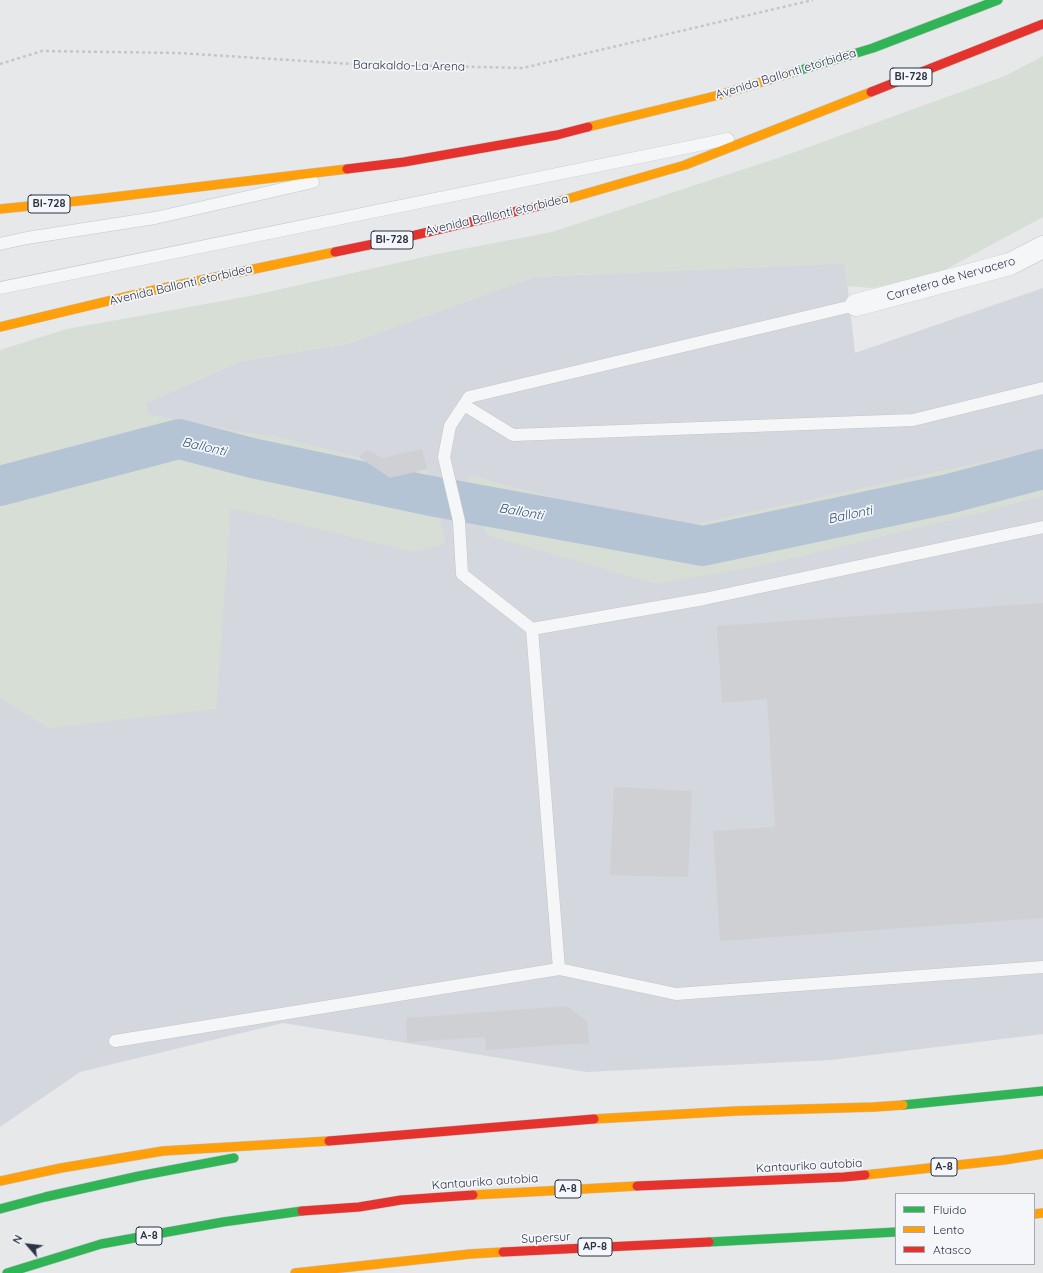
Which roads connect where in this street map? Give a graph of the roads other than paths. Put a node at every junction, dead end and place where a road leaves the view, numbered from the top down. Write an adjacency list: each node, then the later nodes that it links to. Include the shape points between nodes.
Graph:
1 (998, 0): 4 (main road, Avenida Ballonti etorbidea / BI-728, via 873,48 719,95 557,135)
2 (1043, 24): 3 (main road, Avenida Ballonti etorbidea / BI-728)
3 (778, 129): 8 (lane, Avenida Ballonti etorbidea); 10 (main road, Avenida Ballonti etorbidea / BI-728, via 685,165 567,199 154,290)
4 (404, 162): 5 (main road, Avenida Ballonti etorbidea / BI-728); 6 (lane, Avenida Ballonti etorbidea, via 154,218)
5 (0, 209)
6 (0, 244)
7 (1043, 247): 9 (street, Carretera de Nervacero, via 1010,264)
8 (0, 288)
9 (856, 305): 12 (lane, via 470,397)
10 (0, 327)
11 (1043, 388): 12 (lane, via 913,420 513,435)
12 (464, 405): 14 (lane, via 450,426 444,457 459,521 462,574)
13 (1043, 527): 14 (lane, via 704,599)
14 (532, 629): 16 (lane)
15 (1043, 967): 16 (lane, via 676,994)
16 (559, 969): 17 (lane)
17 (115, 1041)
18 (1043, 1090): 19 (main road, via 874,1107 616,1117)
19 (326, 1141): 20 (main road); 23 (main road, via 163,1151 61,1168)
20 (256, 1154)
21 (1043, 1154): 26 (main road, Kantauriko autobia / A-8, via 844,1177 536,1191 401,1200 359,1207 294,1212 101,1244)
22 (240, 1157): 24 (main road, via 139,1176)
23 (0, 1182)
24 (0, 1209)
25 (895, 1232): 27 (main road, Supersur / AP-8, via 470,1254)
26 (7, 1273)
27 (295, 1273)

